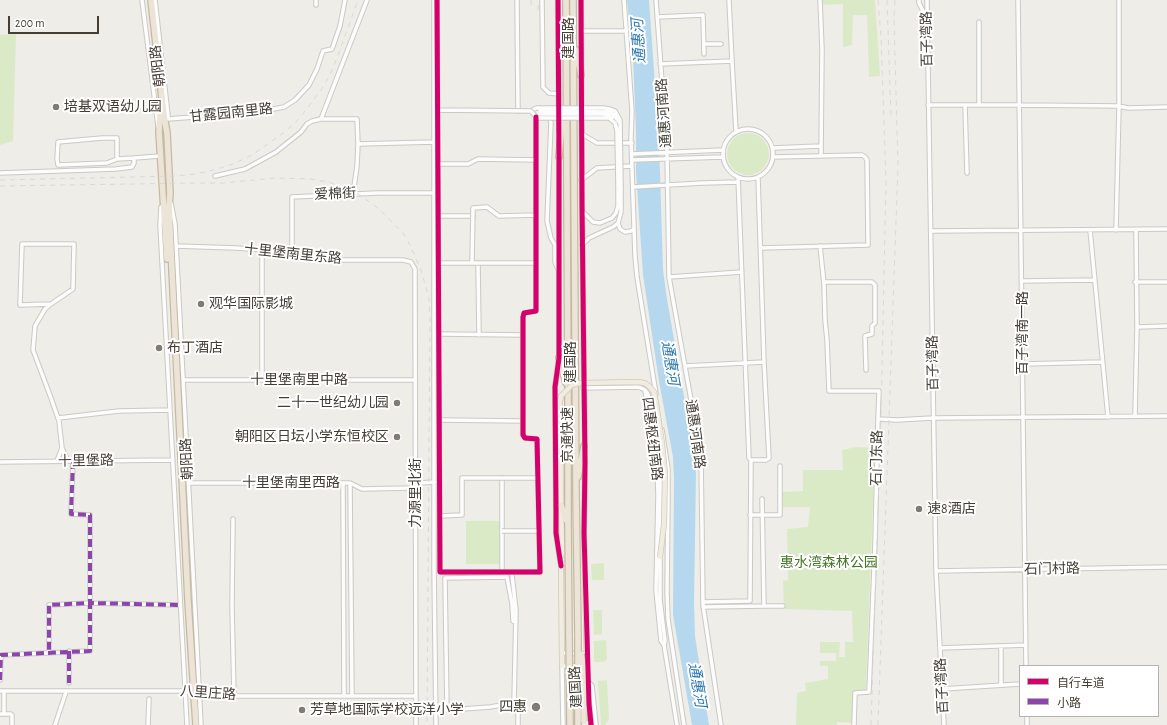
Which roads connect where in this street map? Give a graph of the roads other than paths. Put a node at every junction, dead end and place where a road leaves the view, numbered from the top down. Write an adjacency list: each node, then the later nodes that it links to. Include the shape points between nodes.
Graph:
1 (142, 0): 37 (street, 朝阳路)
2 (147, 0): 37 (highway, 朝阳路)
3 (151, 0): 37 (highway, 朝阳路)
4 (155, 0): 37 (street, 朝阳路)
5 (316, 0): 24 (street)
6 (345, 0): 51 (street, 甘露园南里路, via 332,49 323,51 309,85 295,100 284,107 265,111)
7 (367, 0): 52 (street)
8 (434, 0): 57 (street)
9 (437, 0): 46 (street, bridge)
10 (516, 0): 47 (street)
11 (542, 0): 39 (street, via 543,87 549,93)
12 (558, 0): 39 (main road, 建国路)
13 (566, 0): 36 (highway, 京通快速)
14 (573, 0): 30 (highway, 京通快速)
15 (581, 0): 28 (main road, 建国路)
16 (624, 0): 29 (street)
17 (656, 0): 25 (street, 通惠河南路)
18 (729, 0): 34 (street)
19 (820, 0): 60 (street)
20 (919, 0): 26 (street)
21 (927, 0): 26 (street, 百子湾路)
22 (1018, 0): 40 (street, 百子湾南一路)
23 (1119, 0): 44 (street)
24 (316, 6)
25 (657, 17): 31 (street, via 704,15); 35 (street, 通惠河南路)
26 (927, 20): 41 (street, 百子湾路)
27 (979, 22): 43 (street)
28 (581, 31): 29 (street); 38 (main road, 建国路)
29 (626, 31): 58 (street)
30 (573, 38): 38 (highway); 167 (highway, 京通快速)
31 (704, 44): 32 (street); 33 (street)
32 (721, 44)
33 (704, 54)
34 (732, 61): 35 (street); 54 (street)
35 (660, 64): 63 (street, 通惠河南路)
36 (566, 71): 67 (highway); 140 (highway, 京通快速)
37 (157, 74): 51 (street, 朝阳路); 55 (highway, 朝阳路); 65 (highway, 朝阳路)
38 (581, 75): 56 (main road, 建国路)
39 (559, 94): 67 (main road, 建国路)
40 (1020, 104): 43 (street); 44 (street); 97 (street, 百子湾南一路)
41 (928, 105): 42 (street); 101 (street, 百子湾路)
42 (965, 105): 43 (street); 77 (street)
43 (979, 105)
44 (1119, 106): 45 (street); 99 (street)
45 (1167, 108)
46 (438, 110): 47 (street, bridge); 75 (street, bridge)
47 (518, 111): 48 (street, bridge)
48 (531, 111): 49 (street, bridge); 49 (street, via 536,108)
49 (539, 114): 50 (street, bridge); 53 (street, bridge, via 609,118); 73 (street, bridge); 84 (street, bridge, via 610,109 616,111 620,120)
50 (548, 114): 53 (street, bridge, via 603,114 610,116); 114 (street, via 551,123 547,221 555,245 555,262)
51 (168, 119): 55 (street, 朝阳路)
52 (321, 119): 59 (street, via 357,119); 79 (street, via 307,124 276,152 257,163 245,169)
53 (615, 123): 84 (street, bridge)
54 (736, 131): 61 (street, via 750,128 757,130 768,138); 62 (street, via 725,142)
55 (167, 132): 88 (highway, 朝阳路)
56 (582, 134): 58 (street, via 597,143); 82 (main road, 建国路)
57 (434, 142): 59 (street); 89 (street)
58 (632, 143): 64 (street)
59 (358, 144): 86 (street, via 354,187)
60 (820, 146): 61 (street); 66 (street)
61 (773, 148): 68 (street)
62 (723, 150): 63 (street); 71 (street)
63 (667, 152): 64 (street); 70 (street, 通惠河南路)
64 (632, 154): 74 (street)
65 (160, 156): 69 (street); 115 (highway, 朝阳路)
66 (821, 156): 68 (street); 104 (street, via 862,155 867,160 868,245)
67 (560, 157): 114 (main road, 建国路)
68 (773, 157): 81 (street, via 771,166)
69 (134, 158): 72 (street); 78 (street, via 132,167 116,169)
70 (667, 158): 71 (street); 74 (street); 85 (street, 通惠河南路)
71 (723, 158): 80 (street, via 727,168)
72 (117, 159): 72 (street, via 58,165 58,142 117,138)
73 (536, 160): 75 (street, bridge, via 478,159 468,164); 91 (street, bridge)
74 (632, 160): 76 (street)
75 (438, 164): 92 (street, bridge)
76 (632, 166): 82 (street, via 597,168); 87 (street)
77 (967, 173)
78 (0, 174)
79 (215, 176)
80 (738, 177): 81 (street); 83 (street)
81 (758, 177): 105 (street)
82 (581, 180): 90 (main road, 建国路)
83 (738, 182): 85 (street); 113 (street)
84 (619, 185): 90 (street, via 618,206 612,218 600,224 593,222); 94 (street, via 621,212)
85 (666, 185): 87 (street); 116 (street, 通惠河南路)
86 (345, 187)
87 (633, 187): 95 (street)
88 (170, 193): 103 (street, 朝阳路); 115 (highway, 朝阳路)
89 (434, 193): 107 (street, 爱棉街, via 292,197); 162 (street)
90 (582, 211): 102 (main road, 建国路)
91 (536, 215): 93 (street, bridge, via 499,216 487,207 473,208); 112 (street, bridge)
92 (438, 216): 93 (street); 109 (street, bridge)
93 (473, 216): 110 (street, bridge)
94 (618, 223): 95 (street, via 620,229 625,232); 102 (street, via 588,238)
95 (634, 229): 238 (street, via 637,277 668,469 666,592)
96 (1167, 229): 100 (street)
97 (1022, 230): 98 (street); 101 (street); 118 (street, 百子湾南一路)
98 (1090, 230): 99 (street); 117 (street)
99 (1116, 230): 100 (street)
100 (1136, 230): 120 (street)
101 (931, 231): 148 (street, 百子湾路)
102 (582, 245): 138 (main road, 建国路)
103 (176, 246): 106 (street, 十里堡南里东路); 115 (street, 朝阳路)
104 (820, 246): 105 (street); 119 (street)
105 (761, 248): 129 (street)
106 (262, 250): 107 (street, 十里堡南里东路); 136 (street)
107 (292, 252): 108 (street, 十里堡南里东路, via 337,260)
108 (411, 262): 137 (street, 力源里北街, via 415,270)
109 (438, 263): 110 (street, bridge); 125 (street, bridge)
110 (472, 263): 111 (street, bridge)
111 (478, 263): 112 (street, bridge); 126 (street)
112 (536, 263): 127 (street, bridge, via 536,311 524,313)
113 (742, 272): 116 (street); 131 (street)
114 (560, 274): 128 (main road, 建国路)
115 (170, 276): 135 (street, 朝阳路); 141 (street, 朝阳路); 212 (highway, 朝阳路)
116 (669, 277): 133 (street, 通惠河南路)
117 (1094, 280): 118 (street); 130 (street)
118 (1022, 281): 132 (street, 百子湾南一路)
119 (824, 282): 134 (street, via 872,282 875,285 875,323 872,326 872,334 865,336); 147 (street, via 829,391 879,391)
120 (1136, 282): 121 (street); 124 (street)
121 (1167, 282)
122 (51, 304): 122 (street, via 20,305 22,244 74,244 73,289); 146 (street, via 35,326 33,350)
123 (1167, 326): 124 (street)
124 (1137, 327): 142 (street)
125 (438, 334): 126 (street); 149 (street, bridge)
126 (479, 335): 127 (street)
127 (523, 335): 150 (street, bridge)
128 (559, 358): 140 (highway); 178 (main road, 建国路, via 556,387 556,532)
129 (764, 362): 131 (street); 154 (street, via 769,458)
130 (1102, 362): 132 (street); 145 (street)
131 (746, 363): 133 (street); 154 (street)
132 (1023, 364): 144 (street, 百子湾南一路)
133 (685, 366): 185 (street, 通惠河南路, via 701,456)
134 (866, 370)
135 (183, 380): 136 (street, 十里堡南里中路); 163 (street, 朝阳路)
136 (262, 380): 137 (street, 十里堡南里中路)
137 (414, 380): 166 (street, 力源里北街)
138 (583, 388): 139 (street, via 638,387); 151 (main road, 建国路)
139 (645, 390): 177 (street, 四惠枢纽南路, via 648,394 660,460); 191 (street, 四惠枢纽南路, via 657,462 656,590)
140 (568, 393): 174 (highway, 京通快速)
141 (170, 410): 146 (street, via 119,411); 153 (street, 朝阳路)
142 (1135, 416): 143 (street, 石门东路); 145 (street, 石门东路)
143 (1167, 416)
144 (1023, 417): 145 (street, 石门东路); 148 (street, 石门东路); 180 (street, 百子湾南一路)
145 (1108, 417)
146 (58, 418): 152 (street)
147 (878, 418): 148 (street, 石门东路); 240 (street, 石门东路, via 869,692 855,693)
148 (933, 418): 181 (street, 百子湾路)
149 (439, 420): 150 (street); 172 (street, bridge)
150 (523, 421): 161 (street, bridge, via 525,438 537,439)
151 (584, 446): 167 (highway); 198 (main road, 建国路)
152 (62, 448): 155 (street); 156 (street)
153 (173, 460): 157 (street, 十里堡路); 186 (street, 朝阳路)
154 (751, 460): 170 (street)
155 (56, 461): 156 (street, 十里堡路); 158 (street, 十里堡路)
156 (68, 461): 157 (street, 十里堡路)
157 (73, 461): 184 (street, via 71,514 90,515)
158 (0, 462)
159 (780, 466): 171 (street, via 780,515)
160 (502, 478): 161 (street, bridge); 172 (street, bridge, via 462,478 462,515); 175 (street)
161 (538, 478): 176 (street, bridge)
162 (434, 482): 166 (street, 十里堡南里西路, via 420,483); 220 (street)
163 (188, 483): 164 (street, 十里堡南里西路); 212 (street, 朝阳路)
164 (343, 483): 165 (street, 十里堡南里西路); 214 (street)
165 (350, 483): 166 (street, 十里堡南里西路, via 362,489); 215 (street)
166 (416, 486): 216 (street, 力源里北街)
167 (576, 493): 190 (highway, 京通快速)
168 (762, 499): 171 (street)
169 (561, 505): 174 (highway); 177 (main road, bridge, via 561,396 572,385 580,383 645,383 654,392 665,472 664,524); 178 (main road)
170 (750, 515): 171 (street); 185 (street, via 750,601)
171 (762, 515): 187 (street)
172 (439, 516): 182 (street, bridge, via 440,572)
173 (233, 519): 213 (street)
174 (568, 524): 234 (highway, 京通快速, bridge)
175 (502, 531): 176 (street, bridge); 182 (street)
176 (539, 531): 182 (street, bridge, via 540,572)
177 (660, 557): 191 (street, 四惠枢纽南路)
178 (561, 566): 197 (main road, 建国路)
179 (1167, 567): 180 (street, 石门村路)
180 (1024, 569): 181 (street, 石门村路); 192 (street, 百子湾南一路)
181 (936, 571): 194 (street, 百子湾路)
182 (502, 572)
183 (512, 575): 189 (street)
184 (90, 603): 186 (street); 195 (street, via 49,605); 196 (street, via 90,650)
185 (703, 604): 187 (street); 239 (street, 通惠河南路)
186 (180, 605): 212 (street, 朝阳路)
187 (764, 606): 188 (street)
188 (783, 606)
189 (516, 622): 218 (street); 219 (street, via 513,621 507,577 445,578)
190 (578, 636): 222 (highway, bridge, via 584,671); 235 (highway, 京通快速, bridge)
191 (664, 645): 237 (street, 四惠枢纽南路)
192 (1026, 645): 193 (street); 199 (street, 百子湾南一路)
193 (1001, 646): 194 (street); 208 (street)
194 (940, 648): 209 (street, 百子湾路)
195 (49, 652): 196 (street); 204 (street, via 1,655)
196 (69, 652): 206 (street)
197 (562, 653): 198 (street); 200 (main road, 建国路)
198 (587, 654): 201 (main road, 建国路)
199 (1026, 665)
200 (562, 666): 201 (street); 202 (street, 建国路)
201 (587, 666): 203 (street, 建国路)
202 (562, 673): 203 (street); 233 (street, 建国路)
203 (588, 673): 205 (street, 建国路)
204 (0, 680)
205 (588, 681): 222 (street, 建国路); 236 (street, via 592,686)
206 (69, 683)
207 (1019, 684): 208 (street)
208 (1001, 685): 209 (street)
209 (942, 689): 241 (street, 百子湾路)
210 (2, 691): 211 (street, 八里庄路); 221 (street)
211 (66, 692): 212 (street, 八里庄路); 224 (street)
212 (192, 693): 213 (street, 八里庄路); 226 (street, 朝阳路); 227 (highway, 朝阳路); 228 (highway, 朝阳路); 229 (street, 朝阳路)
213 (234, 696): 214 (street, 八里庄路)
214 (344, 696): 215 (street, 八里庄路)
215 (352, 696): 216 (street, 八里庄路)
216 (416, 696): 230 (street, 力源里北街)
217 (148, 699): 225 (street)
218 (514, 703): 219 (street); 232 (street, via 518,709)
219 (446, 710): 220 (street)
220 (436, 711): 231 (street)
221 (2, 714): 223 (street, via 12,715)
222 (587, 724)
223 (12, 725)
224 (55, 725)
225 (148, 725)
226 (186, 725)
227 (192, 725)
228 (196, 725)
229 (201, 725)
230 (416, 725)
231 (436, 725)
232 (518, 725)
233 (563, 725)
234 (570, 725)
235 (578, 725)
236 (596, 725)
237 (677, 725)
238 (684, 725)
239 (721, 725)
240 (854, 725)
241 (944, 725)

